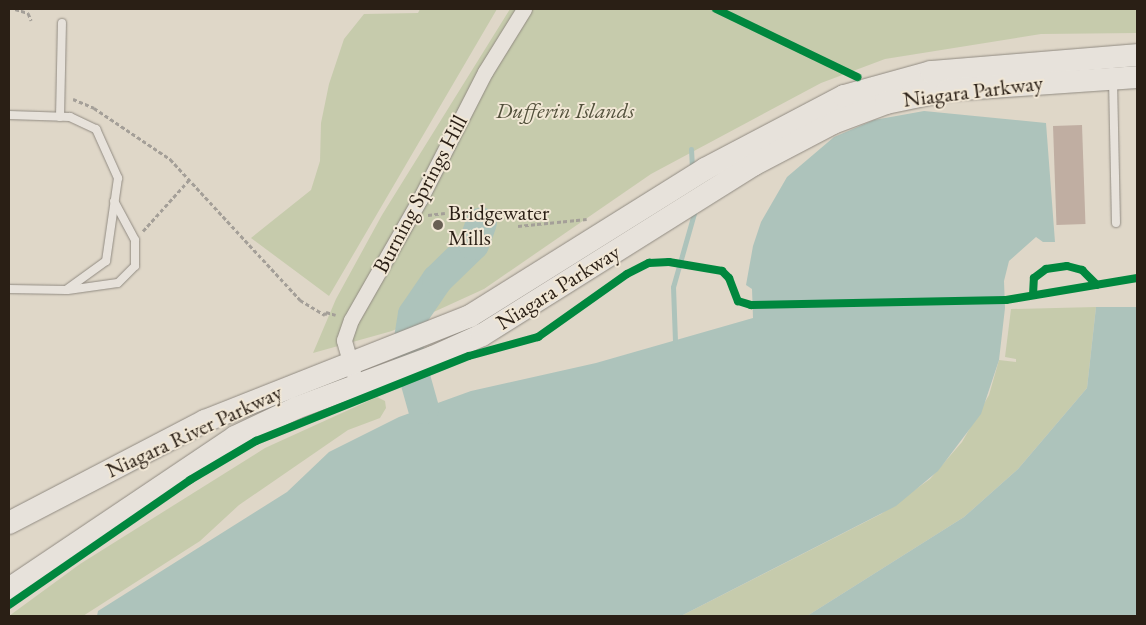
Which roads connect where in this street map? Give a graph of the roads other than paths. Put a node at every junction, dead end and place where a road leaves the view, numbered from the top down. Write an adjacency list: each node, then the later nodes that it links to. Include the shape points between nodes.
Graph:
1 (524, 9): 14 (street, Burning Springs Hill, via 484,72 420,199 351,320 344,340)
2 (62, 23): 7 (lane)
3 (1137, 55): 8 (main road, Niagara Parkway, via 958,69 897,80 820,106)
4 (1137, 77): 5 (main road, Niagara Parkway)
5 (1113, 78): 8 (main road, Niagara Parkway, via 956,89 886,103 816,130); 10 (lane)
6 (9, 115): 7 (lane)
7 (60, 117): 9 (lane, via 96,129 118,178)
8 (710, 179): 13 (main road, Niagara Parkway, via 664,194 501,299 449,326); 15 (main road, Niagara Parkway, via 673,214 533,305 457,348)
9 (114, 201): 12 (lane, via 106,261); 12 (lane, via 135,240 135,266 118,283)
10 (1116, 223)
11 (9, 289): 12 (lane)
12 (66, 290)
13 (386, 351): 14 (main road, Niagara River Parkway)
14 (350, 364): 15 (street, Burning Springs Hill); 16 (main road, Niagara River Parkway, via 205,421)
15 (368, 381): 17 (main road, Niagara Parkway, via 296,408 234,437)
16 (9, 523)
17 (9, 590)

